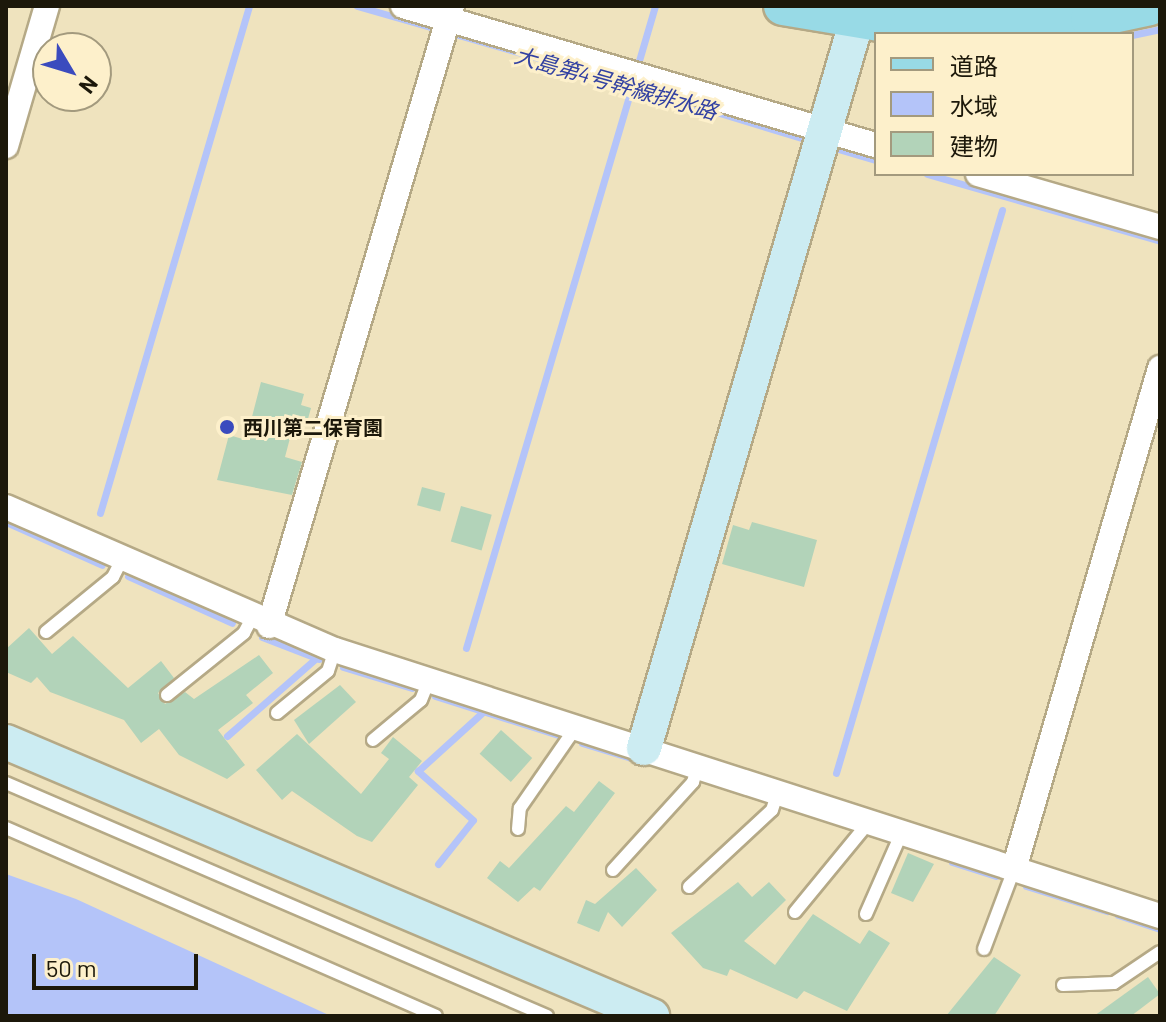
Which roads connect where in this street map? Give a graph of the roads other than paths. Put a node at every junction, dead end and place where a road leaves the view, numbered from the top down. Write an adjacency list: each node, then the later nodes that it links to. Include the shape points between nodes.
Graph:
1 (47, 6): 9 (street)
2 (403, 6): 6 (street)
3 (783, 6): 5 (main road)
4 (1150, 6): 5 (main road, via 1001,26)
5 (858, 14): 7 (street)
6 (447, 22): 7 (street); 15 (street)
7 (821, 140): 8 (street); 24 (street)
8 (874, 145)
9 (6, 146)
10 (985, 176): 11 (street)
11 (1160, 227)
12 (1160, 368): 32 (street)
13 (6, 507): 14 (street)
14 (122, 559): 15 (street); 16 (lane, via 113,577)
15 (260, 622): 17 (street); 19 (lane)
16 (46, 632)
17 (335, 650): 18 (street); 20 (lane, via 328,671)
18 (429, 680): 21 (street); 22 (lane, via 421,700)
19 (167, 695)
20 (277, 713)
21 (576, 727): 24 (street); 30 (lane, via 520,808)
22 (373, 740)
23 (6, 742): 43 (street)
24 (644, 748): 25 (street)
25 (698, 766): 27 (street); 33 (lane, via 693,782)
26 (6, 783): 42 (lane)
27 (778, 792): 28 (street); 34 (lane, via 772,810)
28 (869, 822): 31 (street); 35 (lane)
29 (6, 828): 41 (lane)
30 (518, 829)
31 (902, 832): 32 (street); 36 (lane)
32 (1014, 869): 37 (street); 38 (lane)
33 (613, 870)
34 (689, 887)
35 (795, 912)
36 (866, 914)
37 (1160, 916)
38 (984, 949)
39 (1160, 952): 40 (lane, via 1114,983)
40 (1063, 985)
41 (436, 1016)
42 (547, 1016)
43 (652, 1016)

